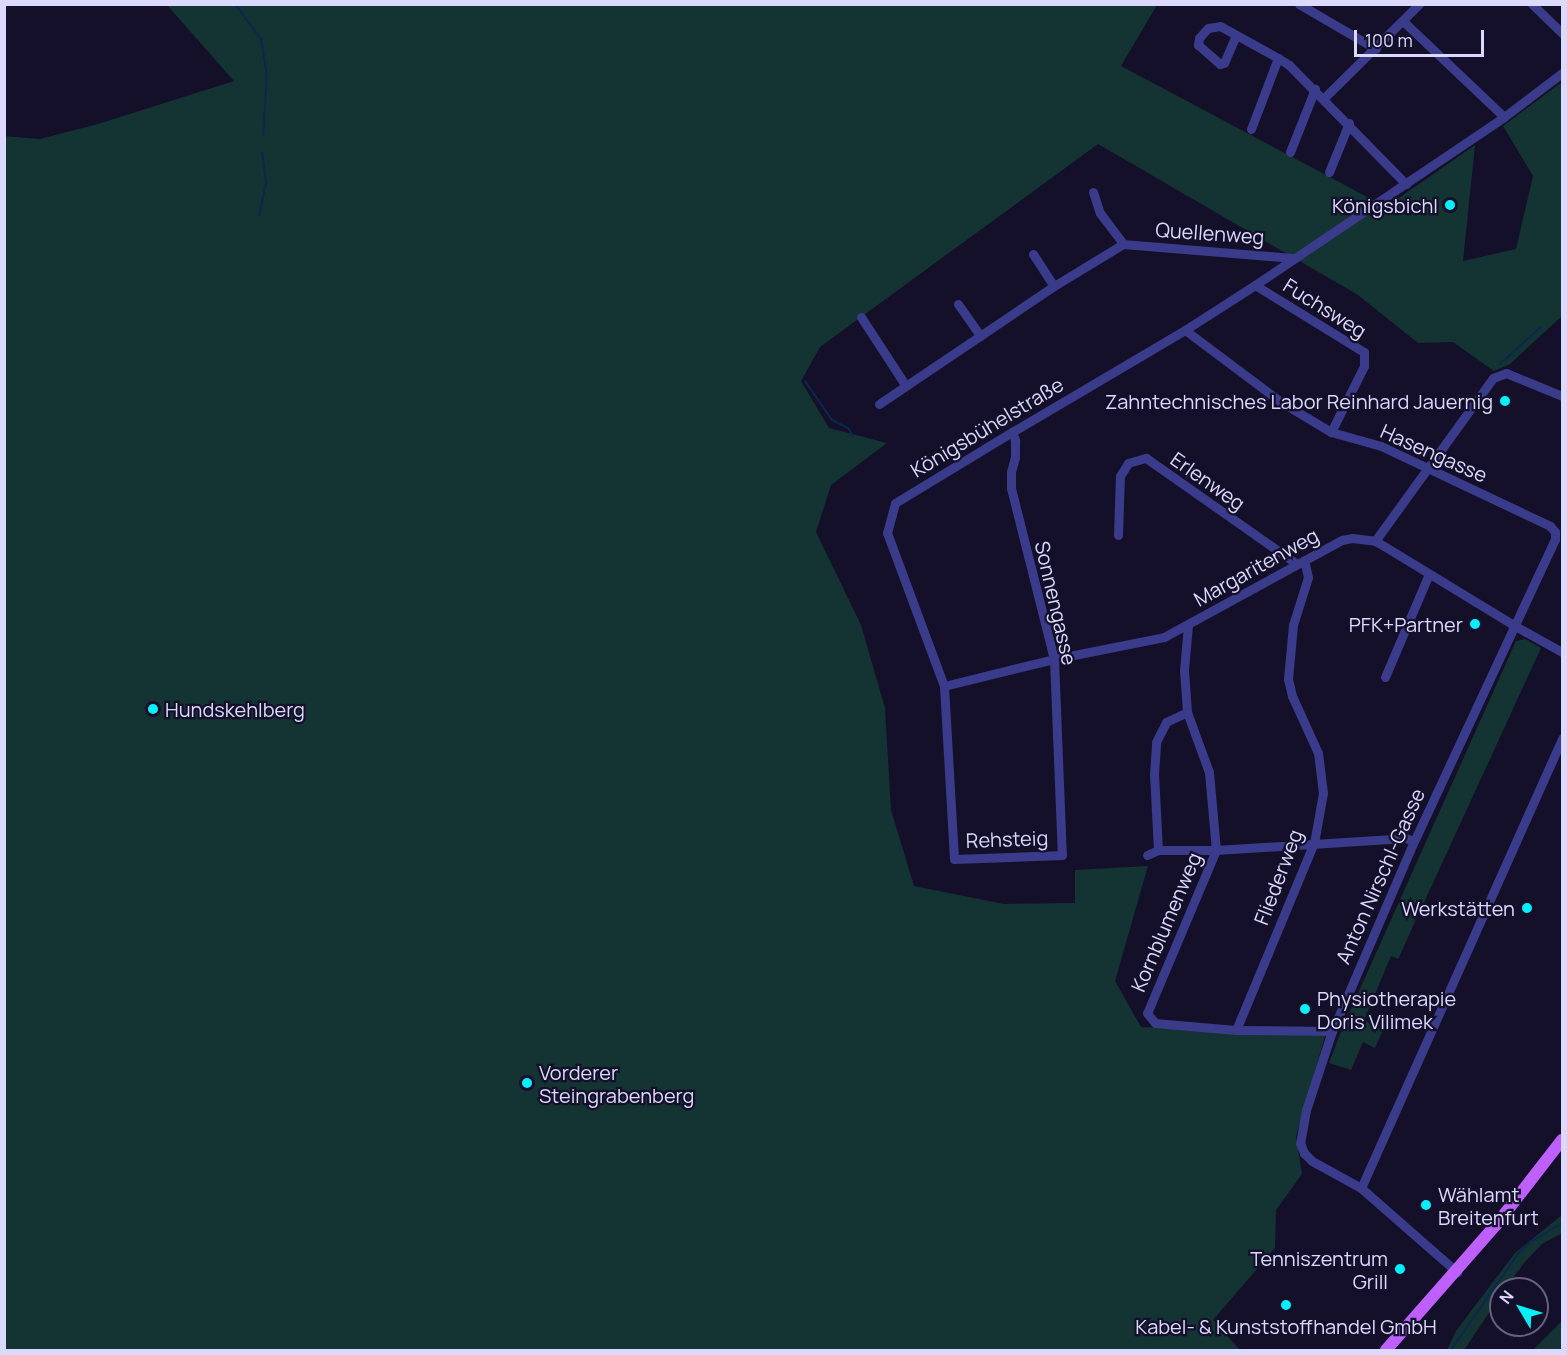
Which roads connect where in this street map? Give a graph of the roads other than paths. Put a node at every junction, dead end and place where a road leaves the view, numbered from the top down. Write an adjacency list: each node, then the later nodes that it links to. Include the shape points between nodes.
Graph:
1 (1299, 4): 7 (street)
2 (1419, 4): 4 (street)
3 (1532, 4): 5 (street)
4 (1403, 21): 7 (street); 12 (street)
5 (1563, 33)
6 (1236, 35): 6 (street, via 1213,25 1199,38 1198,45 1220,64 1224,63); 8 (street)
7 (1376, 49): 11 (street)
8 (1278, 58): 10 (street); 14 (street)
9 (1563, 73): 12 (street, Königsbühelstraße)
10 (1315, 89): 11 (street); 15 (street)
11 (1324, 98): 13 (street)
12 (1504, 117): 17 (street, Königsbühelstraße)
13 (1349, 123): 16 (street); 17 (street)
14 (1251, 129)
15 (1290, 152)
16 (1329, 172)
17 (1407, 184): 21 (street, Königsbühelstraße)
18 (1093, 192): 19 (street, via 1100,213)
19 (1123, 244): 21 (street, Quellenweg); 23 (street)
20 (1033, 254): 23 (street)
21 (1295, 258): 22 (street, Königsbühelstraße)
22 (1255, 285): 26 (street, Königsbühelstraße); 32 (street, Fuchsweg, via 1364,352 1364,366)
23 (1054, 286): 27 (street)
24 (958, 304): 27 (street)
25 (861, 317): 28 (street)
26 (1185, 330): 31 (street, Königsbühelstraße); 32 (street, Hasengasse, via 1281,402)
27 (980, 336): 28 (street)
28 (906, 386): 30 (street)
29 (1563, 396): 33 (street, via 1519,377 1500,374 1482,392)
30 (879, 404)
31 (1012, 432): 41 (street, Sonnengasse, via 1016,440 1011,489); 43 (street, Königsbühelstraße, via 895,503 887,533)
32 (1331, 432): 33 (street, Hasengasse, via 1381,446)
33 (1429, 468): 35 (street); 39 (street, Hasengasse, via 1550,526 1555,532)
34 (1118, 535): 36 (street, Erlenweg, via 1120,476 1128,463 1146,458)
35 (1375, 542): 36 (street, Margaritenweg, via 1342,540); 37 (street, Margaritenweg)
36 (1301, 562): 38 (street, Margaritenweg); 48 (street, Fliederweg, via 1308,577 1293,626 1288,668 1292,696 1320,759 1323,793)
37 (1429, 574): 39 (street, Margaritenweg); 42 (street)
38 (1188, 625): 41 (street, Margaritenweg, via 1164,637); 44 (street, Kornblumenweg, via 1184,669)
39 (1515, 626): 40 (street, Margaritenweg); 47 (street, Anton Nirschl-Gasse)
40 (1563, 652)
41 (1054, 659): 43 (street, Margaritenweg); 51 (street, Sonnengasse)
42 (1384, 677)
43 (944, 686): 53 (street, Königsbühelstraße)
44 (1187, 712): 49 (street, via 1166,722 1156,742); 50 (street, Kornblumenweg, via 1209,772)
45 (1563, 738): 46 (street)
46 (1559, 756): 57 (street)
47 (1414, 841): 48 (street, via 1405,838); 55 (street, Anton Nirschl-Gasse)
48 (1314, 843): 50 (street); 54 (street, Fliederweg)
49 (1158, 850): 50 (street); 52 (street)
50 (1216, 850): 54 (street, Kornblumenweg, via 1147,1013 1155,1023)
51 (1062, 855): 53 (street, Rehsteig)
52 (1147, 855)
53 (954, 859)
54 (1236, 1030): 55 (street, Kornblumenweg)
55 (1332, 1031): 57 (street, Anton Nirschl-Gasse, via 1306,1110 1300,1143 1312,1161)
56 (1563, 1140): 58 (main road)
57 (1361, 1188): 58 (street, Anton Nirschl-Gasse)
58 (1457, 1272): 59 (main road)
59 (1386, 1350)

